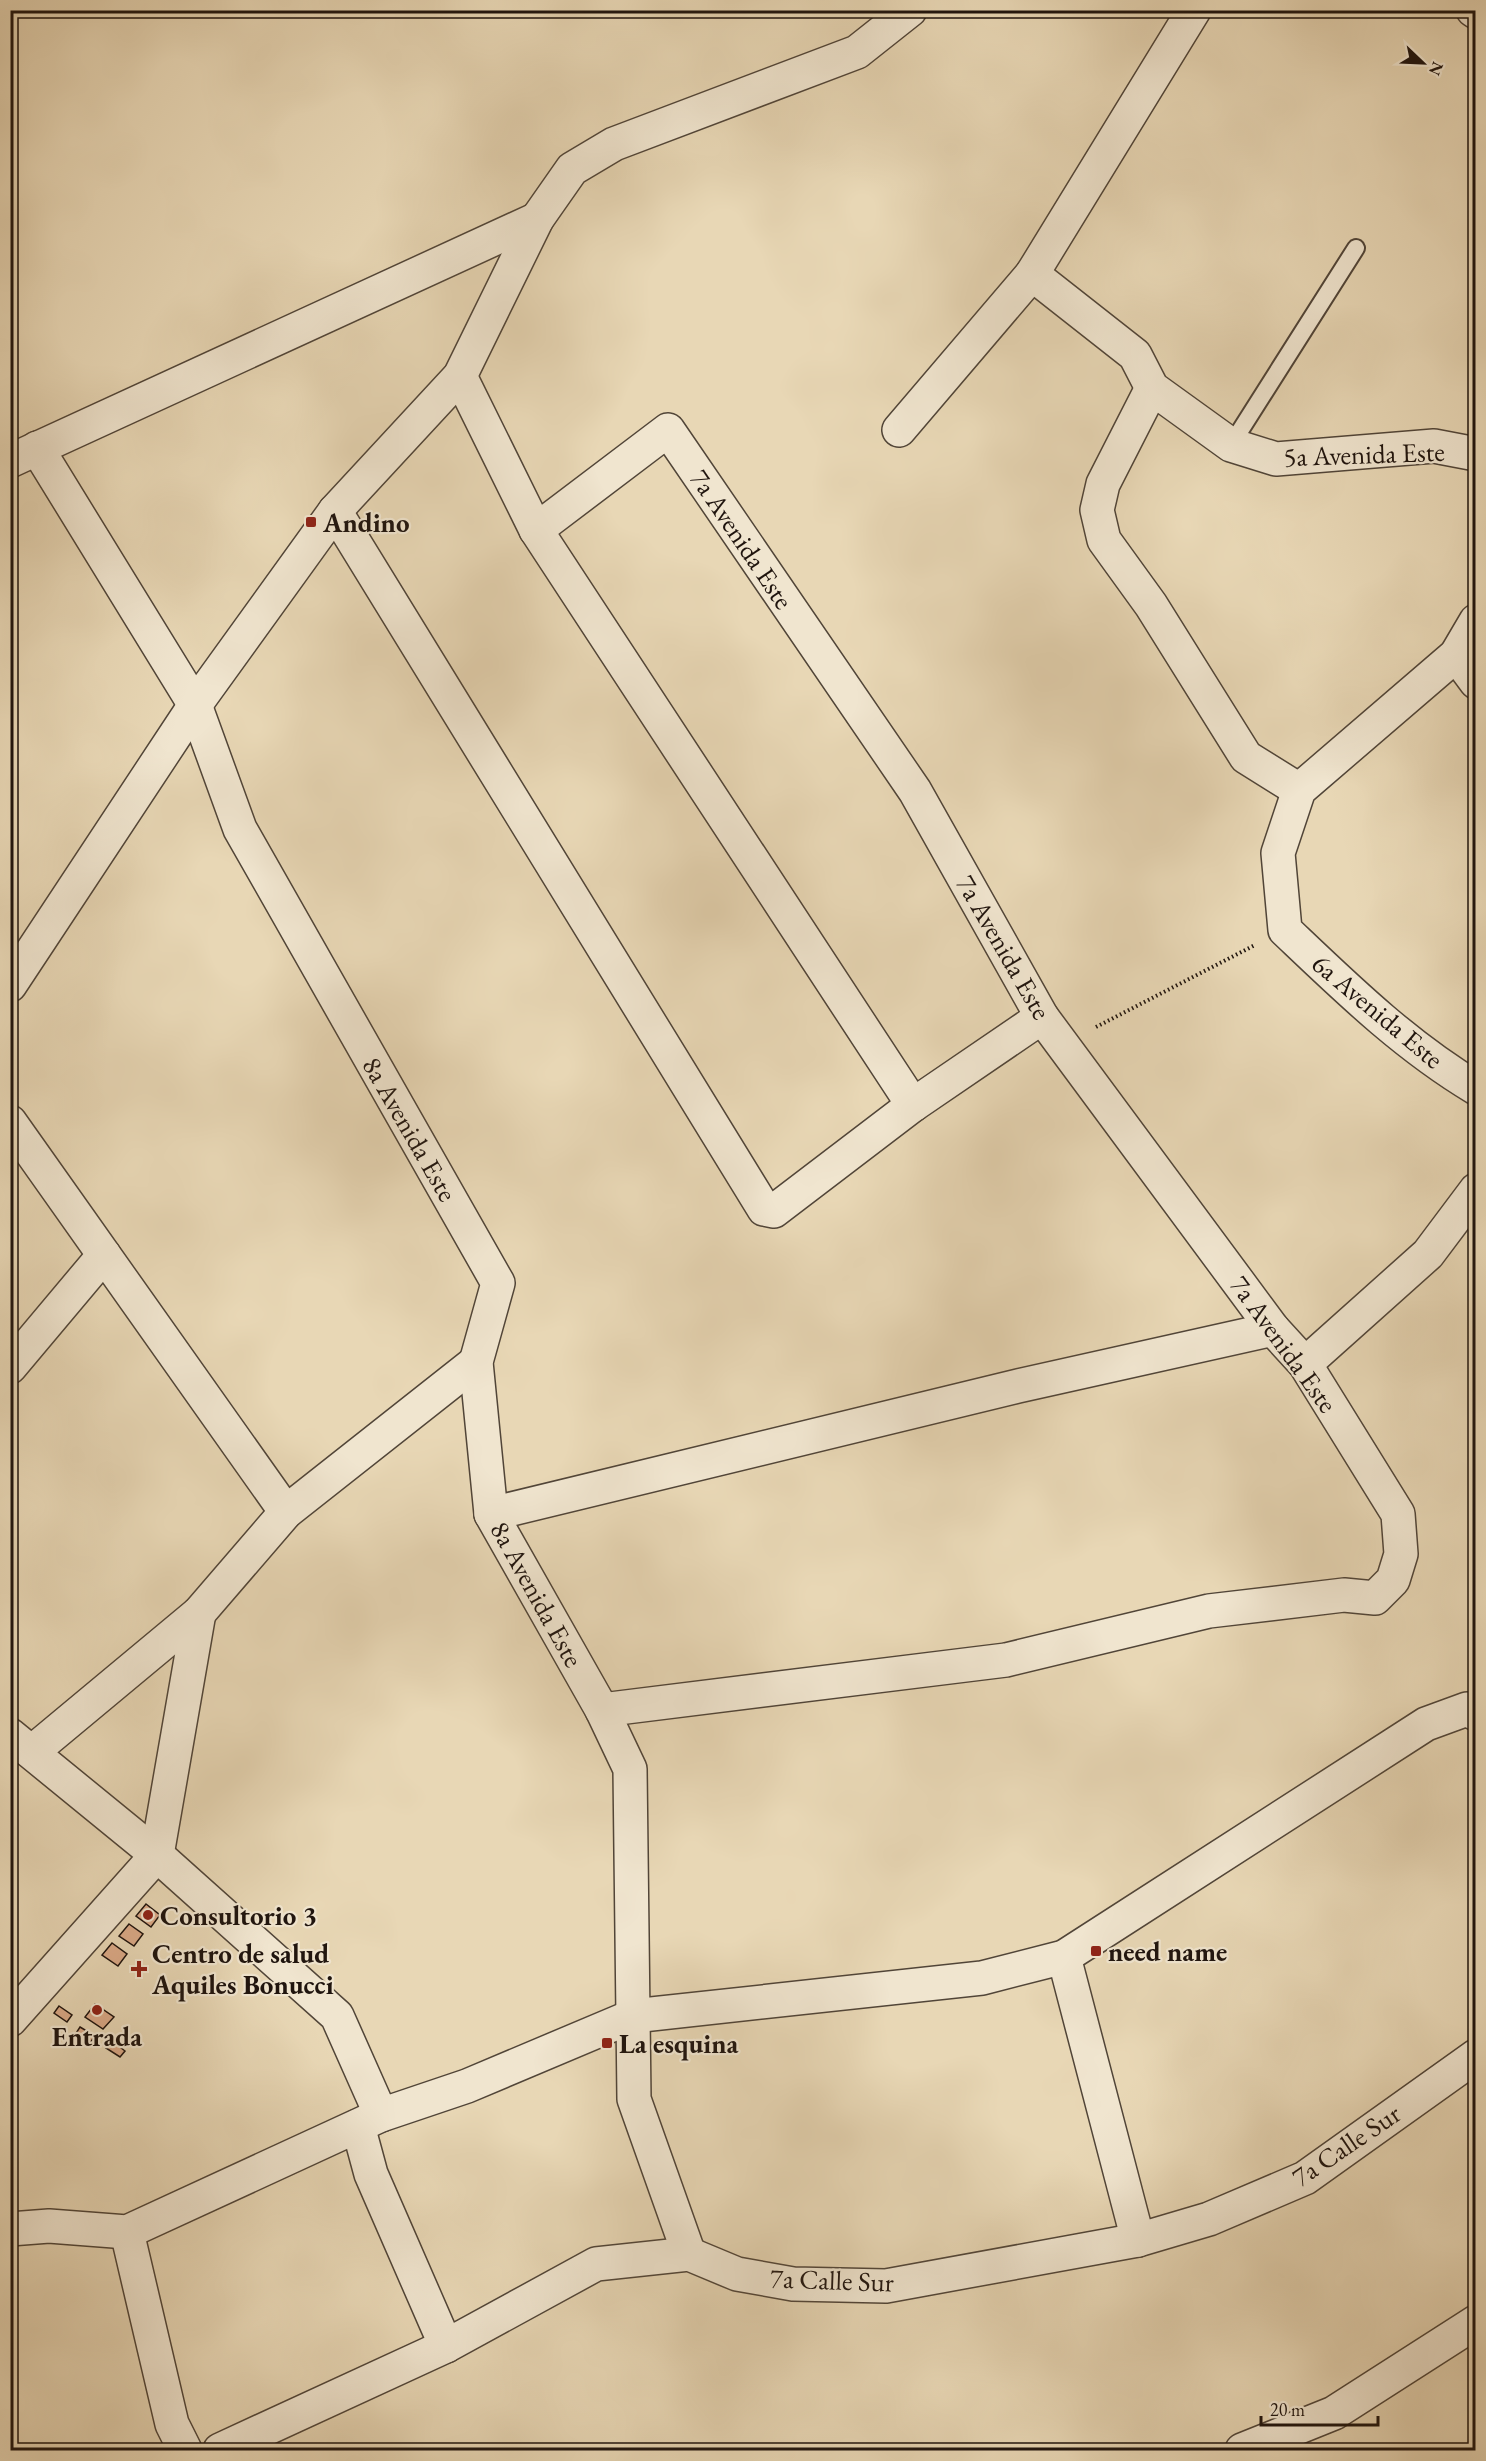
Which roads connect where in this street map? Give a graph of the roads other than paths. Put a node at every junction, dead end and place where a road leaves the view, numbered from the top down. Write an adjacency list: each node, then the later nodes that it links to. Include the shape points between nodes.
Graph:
1 (910, 10): 3 (street, via 857,52 614,144 572,169)
2 (1194, 10): 5 (street)
3 (537, 219): 6 (street); 11 (street)
4 (1356, 248): 9 (lane)
5 (1032, 274): 7 (street, 5a Avenida Este, via 1135,355); 8 (street)
6 (460, 375): 12 (street); 13 (street)
7 (1152, 388): 9 (street, 5a Avenida Este); 18 (street, via 1103,484 1097,510 1104,540 1151,604 1246,757)
8 (898, 430)
9 (1231, 445): 10 (street, 5a Avenida Este, via 1276,459 1434,446)
10 (1476, 454)
11 (24, 455): 17 (street, 8a Avenida Este)
12 (335, 511): 17 (street); 22 (street, via 765,1209 774,1211)
13 (536, 530): 20 (street, 7a Avenida Este, via 668,430 915,791); 22 (street)
14 (1476, 621): 15 (street)
15 (1456, 655): 16 (street); 18 (street)
16 (1476, 682)
17 (195, 705): 19 (street); 27 (street, 8a Avenida Este, via 240,830 498,1282)
18 (1299, 790): 21 (street, 6a Avenida Este, via 1278,853 1285,930 1366,1007)
19 (10, 985)
20 (1042, 1017): 22 (street); 26 (street, 7a Avenida Este)
21 (1476, 1088)
22 (913, 1105)
23 (10, 1122): 25 (street)
24 (1476, 1190): 28 (street, via 1428,1254)
25 (104, 1254): 29 (street); 30 (street)
26 (1273, 1329): 28 (street, 7a Avenida Este); 31 (street, via 1018,1386)
27 (476, 1362): 30 (street); 31 (street, 8a Avenida Este)
28 (1305, 1364): 33 (street, 7a Avenida Este, via 1398,1514 1401,1554 1392,1580 1375,1598 1344,1595 1209,1611 1006,1659)
29 (10, 1367)
30 (286, 1512): 32 (street)
31 (491, 1514): 33 (street, 8a Avenida Este)
32 (199, 1613): 35 (street); 36 (street)
33 (602, 1710): 38 (street, 8a Avenida Este, via 630,1769)
34 (1476, 1714): 37 (street, via 1467,1709 1426,1724)
35 (21, 1744): 36 (street)
36 (157, 1855): 39 (street); 41 (street, via 337,2016)
37 (1064, 1958): 38 (street, via 982,1978); 44 (street)
38 (633, 2016): 41 (street, via 467,2086); 45 (street, 8a Avenida Este, via 634,2099)
39 (10, 2020)
40 (1476, 2056): 44 (street, 7a Calle Sur, via 1305,2178 1209,2219)
41 (369, 2120): 42 (street); 47 (street, via 371,2174)
42 (141, 2226): 43 (street); 48 (street, via 172,2424)
43 (10, 2229)
44 (1138, 2240): 45 (street, 7a Calle Sur, via 886,2286 794,2284 737,2274)
45 (689, 2254): 47 (street, 7a Calle Sur, via 596,2264)
46 (1476, 2322): 50 (street, via 1334,2413)
47 (446, 2346): 49 (street, 7a Calle Sur)
48 (185, 2451)
49 (220, 2451)
50 (1242, 2451)

